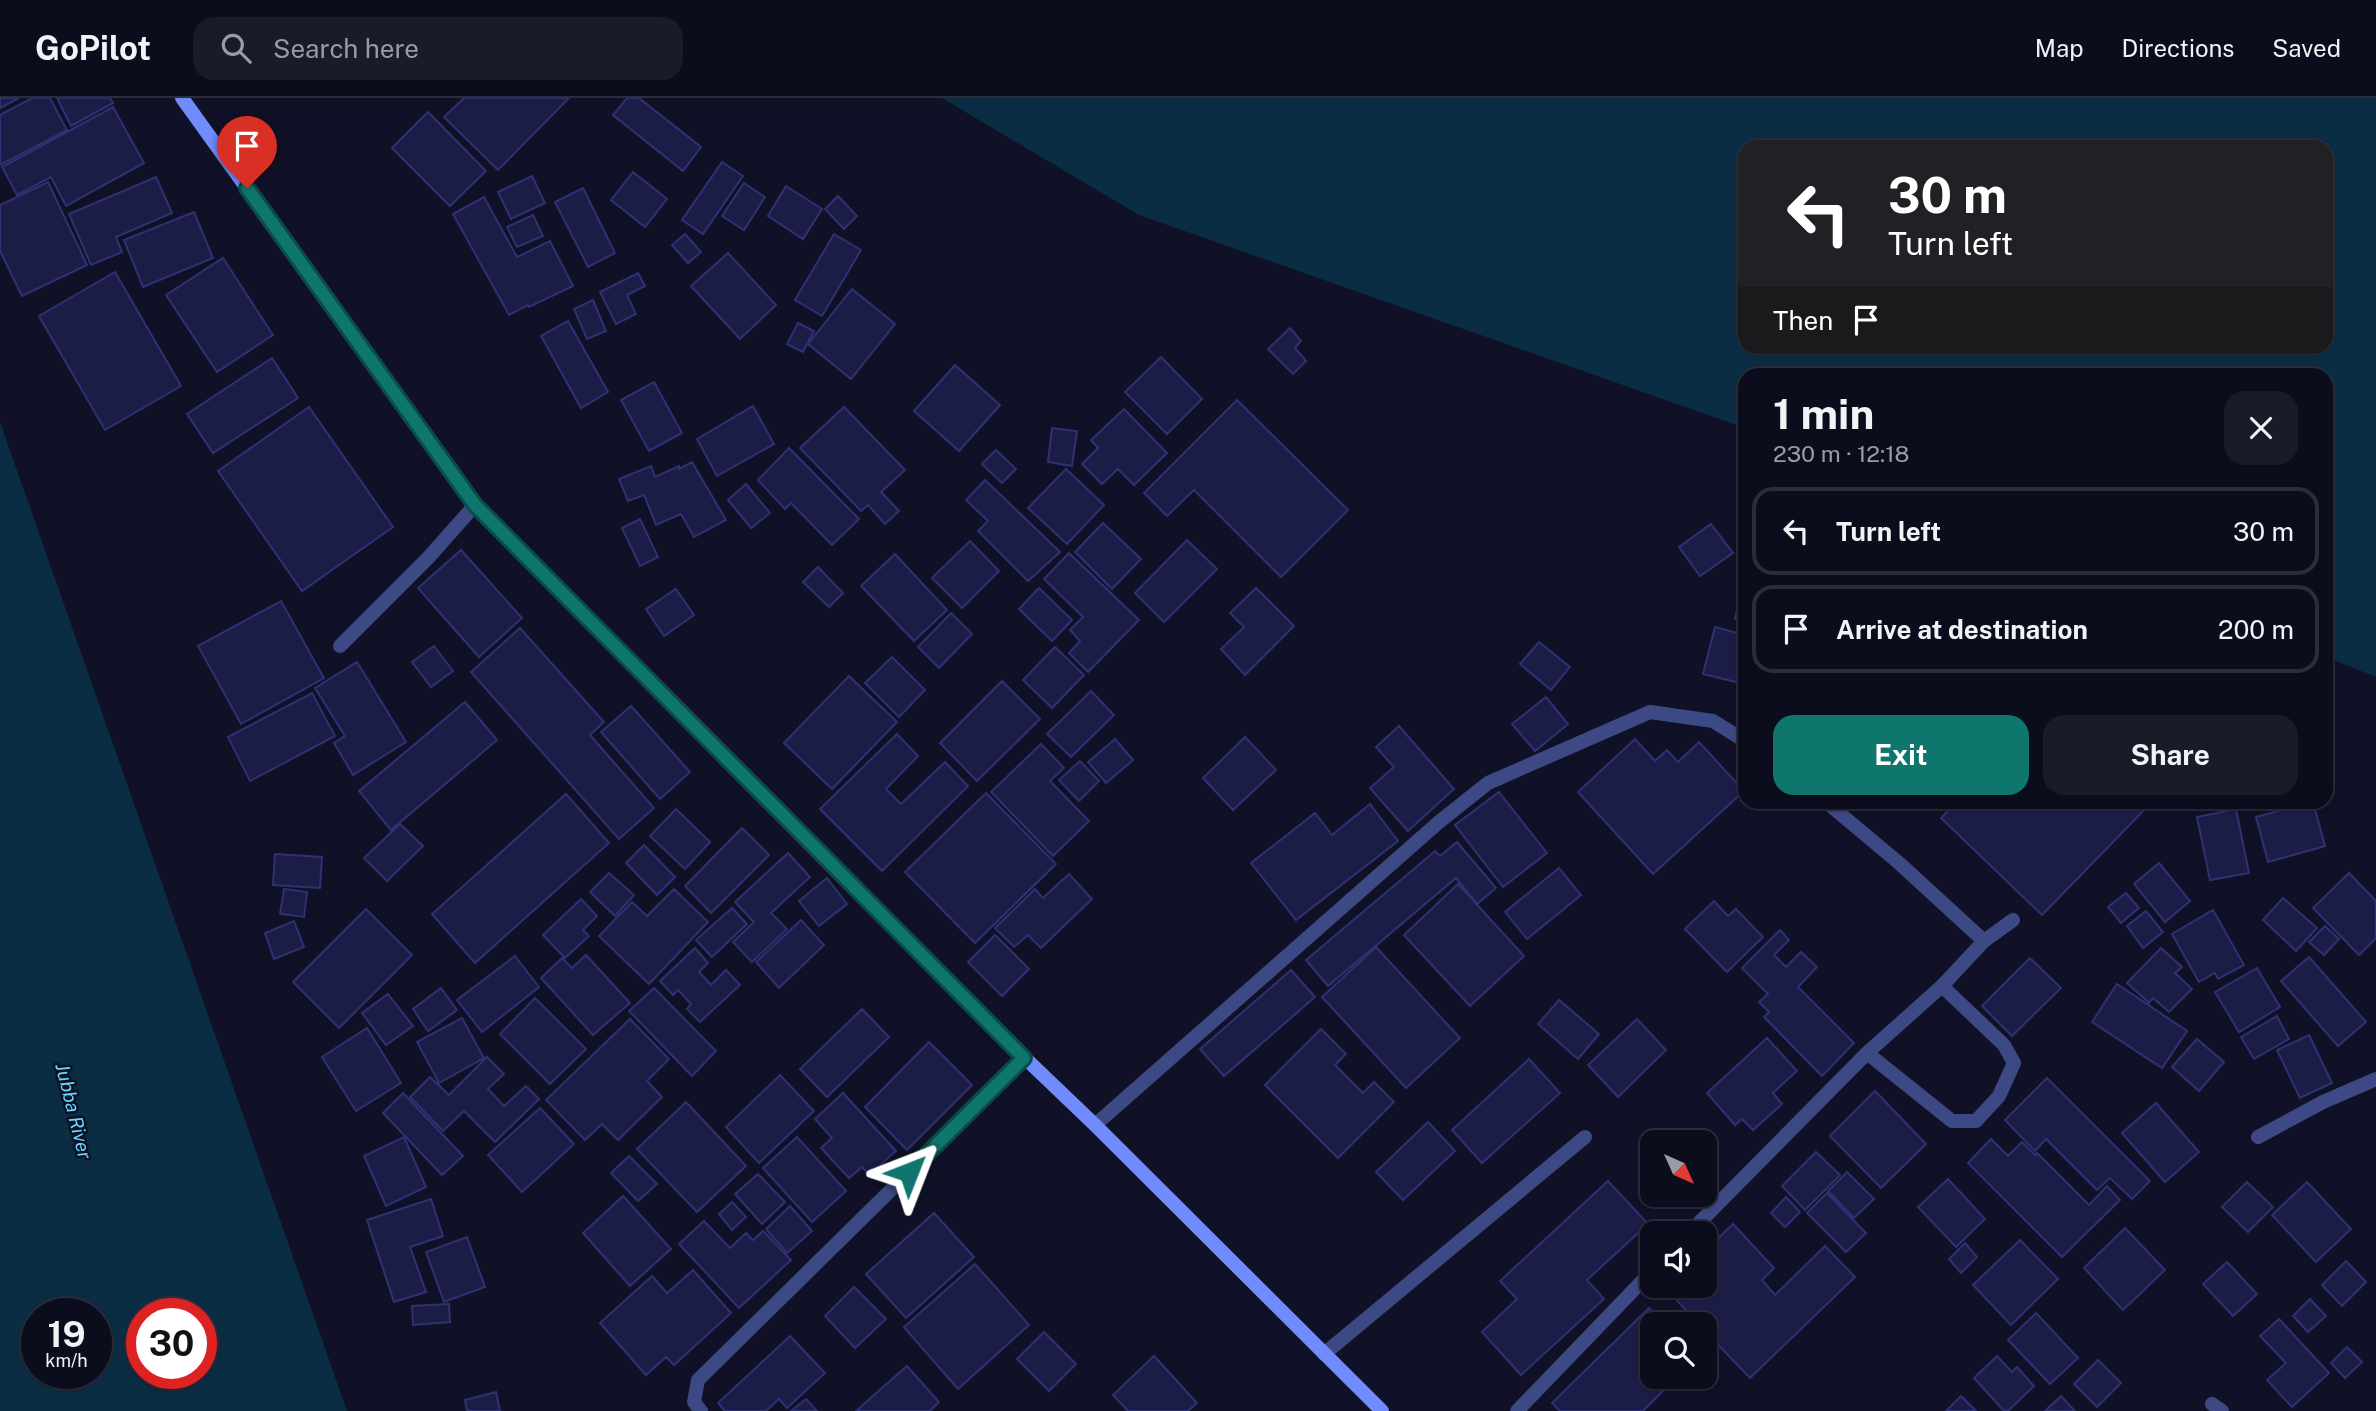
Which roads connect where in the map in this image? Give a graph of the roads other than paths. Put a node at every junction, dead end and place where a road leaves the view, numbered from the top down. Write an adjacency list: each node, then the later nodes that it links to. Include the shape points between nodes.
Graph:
1 (182, 98): 2 (street)
2 (475, 505): 3 (street); 10 (street)
3 (340, 646)
4 (1738, 737): 12 (street, via 1713,721 1650,712 1488,783)
5 (1834, 809): 7 (street)
6 (2014, 920): 7 (street)
7 (1984, 941): 8 (street)
8 (1942, 986): 9 (street); 9 (street, via 2004,1045 2014,1063 1999,1096 1976,1121 1952,1121)
9 (1867, 1053): 15 (street)
10 (1024, 1058): 12 (street); 18 (street, via 698,1380 694,1402)
11 (2376, 1079): 14 (street)
12 (1095, 1125): 17 (street)
13 (1585, 1137): 17 (street)
14 (2258, 1137)
15 (1701, 1221)
16 (1640, 1283): 20 (street)
17 (1324, 1354): 19 (street)
18 (701, 1411)
19 (1382, 1411)
20 (1517, 1411)

